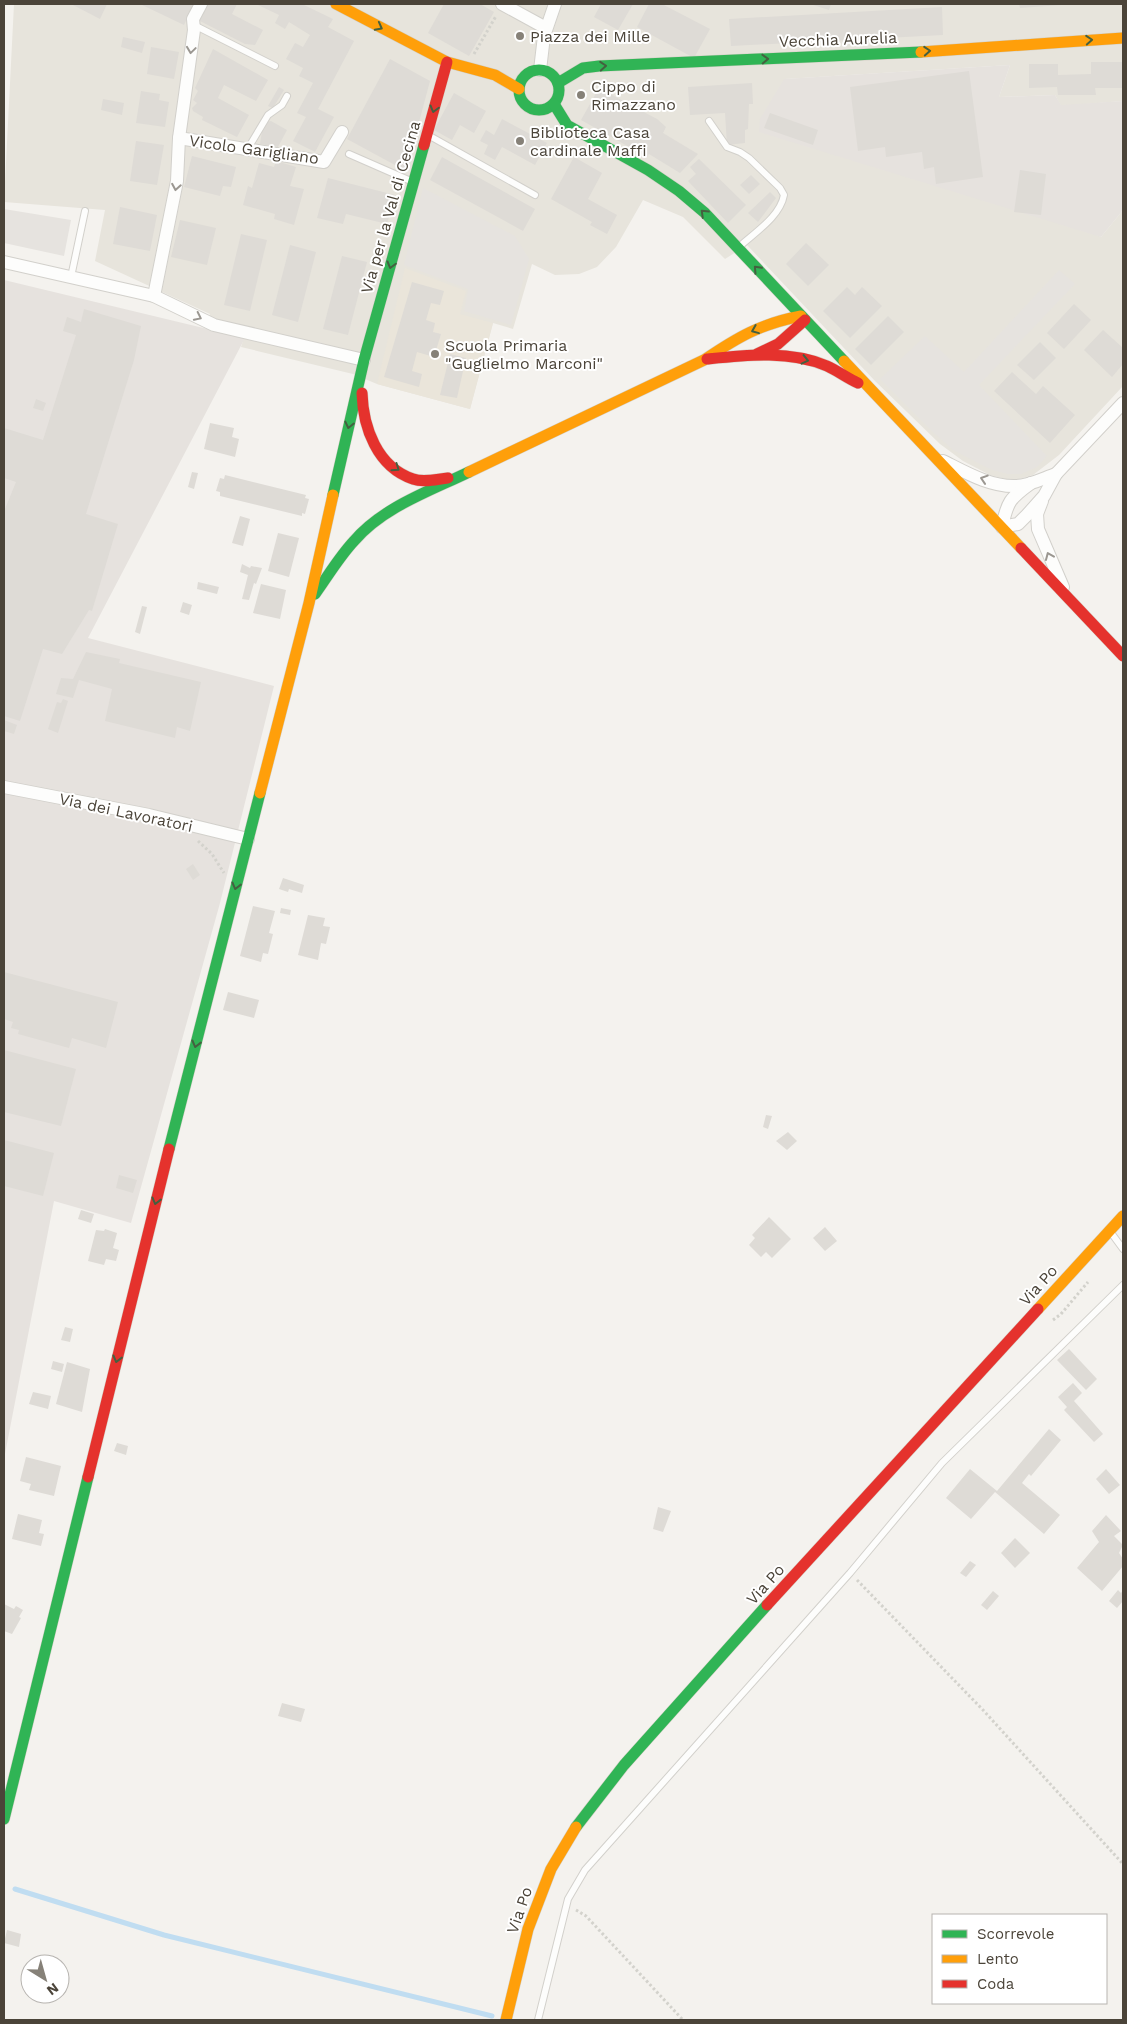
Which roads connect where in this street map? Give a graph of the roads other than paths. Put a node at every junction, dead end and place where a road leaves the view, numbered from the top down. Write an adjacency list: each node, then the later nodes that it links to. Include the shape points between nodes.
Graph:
1 (201, 4): 5 (street, via 193,19)
2 (336, 4): 8 (main road, one-way to 8)
3 (555, 4): 6 (street)
4 (501, 7): 6 (street)
5 (194, 26): 9 (lane); 18 (street, one-way to 18)
6 (546, 28): 10 (street)
7 (1123, 38): 11 (main road, Vecchia Aurelia, one-way to 7, via 583,68 599,66 904,53)
8 (447, 62): 12 (main road, via 495,75); 17 (main road, Via per la Val di Cecina, one-way to 17)
9 (275, 66)
10 (540, 70): 11 (main road, via 551,74); 12 (main road, via 525,75)
11 (558, 83): 14 (main road, via 559,94)
12 (519, 90): 14 (main road, via 522,101 531,109 543,110)
13 (287, 96): 19 (lane, via 282,105 268,115)
14 (554, 104): 24 (main road, one-way to 14, via 679,191 567,125)
15 (709, 121): 24 (lane, via 727,147 749,158 784,196 783,203 772,216)
16 (342, 132): 19 (street, Vicolo Garigliano, via 324,162)
17 (427, 135): 21 (main road, Via per la Val di Cecina); 22 (lane)
18 (179, 138): 19 (street, Vicolo Garigliano); 27 (street, one-way to 27, via 177,180)
19 (247, 150)
20 (349, 154): 21 (lane)
21 (414, 182): 30 (main road, Via per la Val di Cecina, one-way to 30)
22 (535, 195)
23 (85, 211): 26 (lane)
24 (738, 248): 28 (main road, one-way to 24)
25 (4, 262): 26 (street)
26 (71, 277): 27 (street)
27 (154, 296): 30 (street, one-way to 30, via 214,325)
28 (803, 318): 29 (main road, via 778,344); 31 (main road, one-way to 31, via 777,321 738,337); 32 (main road)
29 (757, 354): 31 (main road); 32 (main road, one-way to 32, via 806,360 827,367)
30 (364, 360): 36 (main road, one-way to 36, via 362,404 367,429 378,452 392,466 413,479); 41 (main road, one-way to 41)
31 (704, 360): 36 (main road)
32 (873, 392): 34 (main road)
33 (1123, 403): 35 (street)
34 (934, 457): 37 (street, one-way to 34, via 1016,486 997,483); 39 (main road)
35 (1056, 474): 37 (street); 38 (street)
36 (462, 475): 41 (main road, via 380,518 354,540)
37 (1031, 483): 39 (street, via 1016,493 1006,506)
38 (1044, 496): 39 (street, via 1018,524); 40 (street, one-way to 38, via 1038,530 1037,514)
39 (1002, 528): 40 (main road)
40 (1070, 600): 42 (main road)
41 (309, 603): 44 (main road)
42 (1123, 656)
43 (4, 787): 44 (street, Via dei Lavoratori, via 149,815)
44 (248, 839): 49 (main road, one-way to 49)
45 (1123, 1216): 46 (main road, Via Po)
46 (1109, 1231): 47 (lane); 52 (main road, Via Po, via 755,1619 624,1765 582,1817 551,1869 528,1929)
47 (1123, 1248)
48 (1123, 1285): 53 (lane, via 942,1463 850,1573 584,1870 566,1905)
49 (15, 1774): 50 (street); 51 (main road)
50 (4, 1782)
51 (4, 1819)
52 (506, 2020)
53 (538, 2020)

